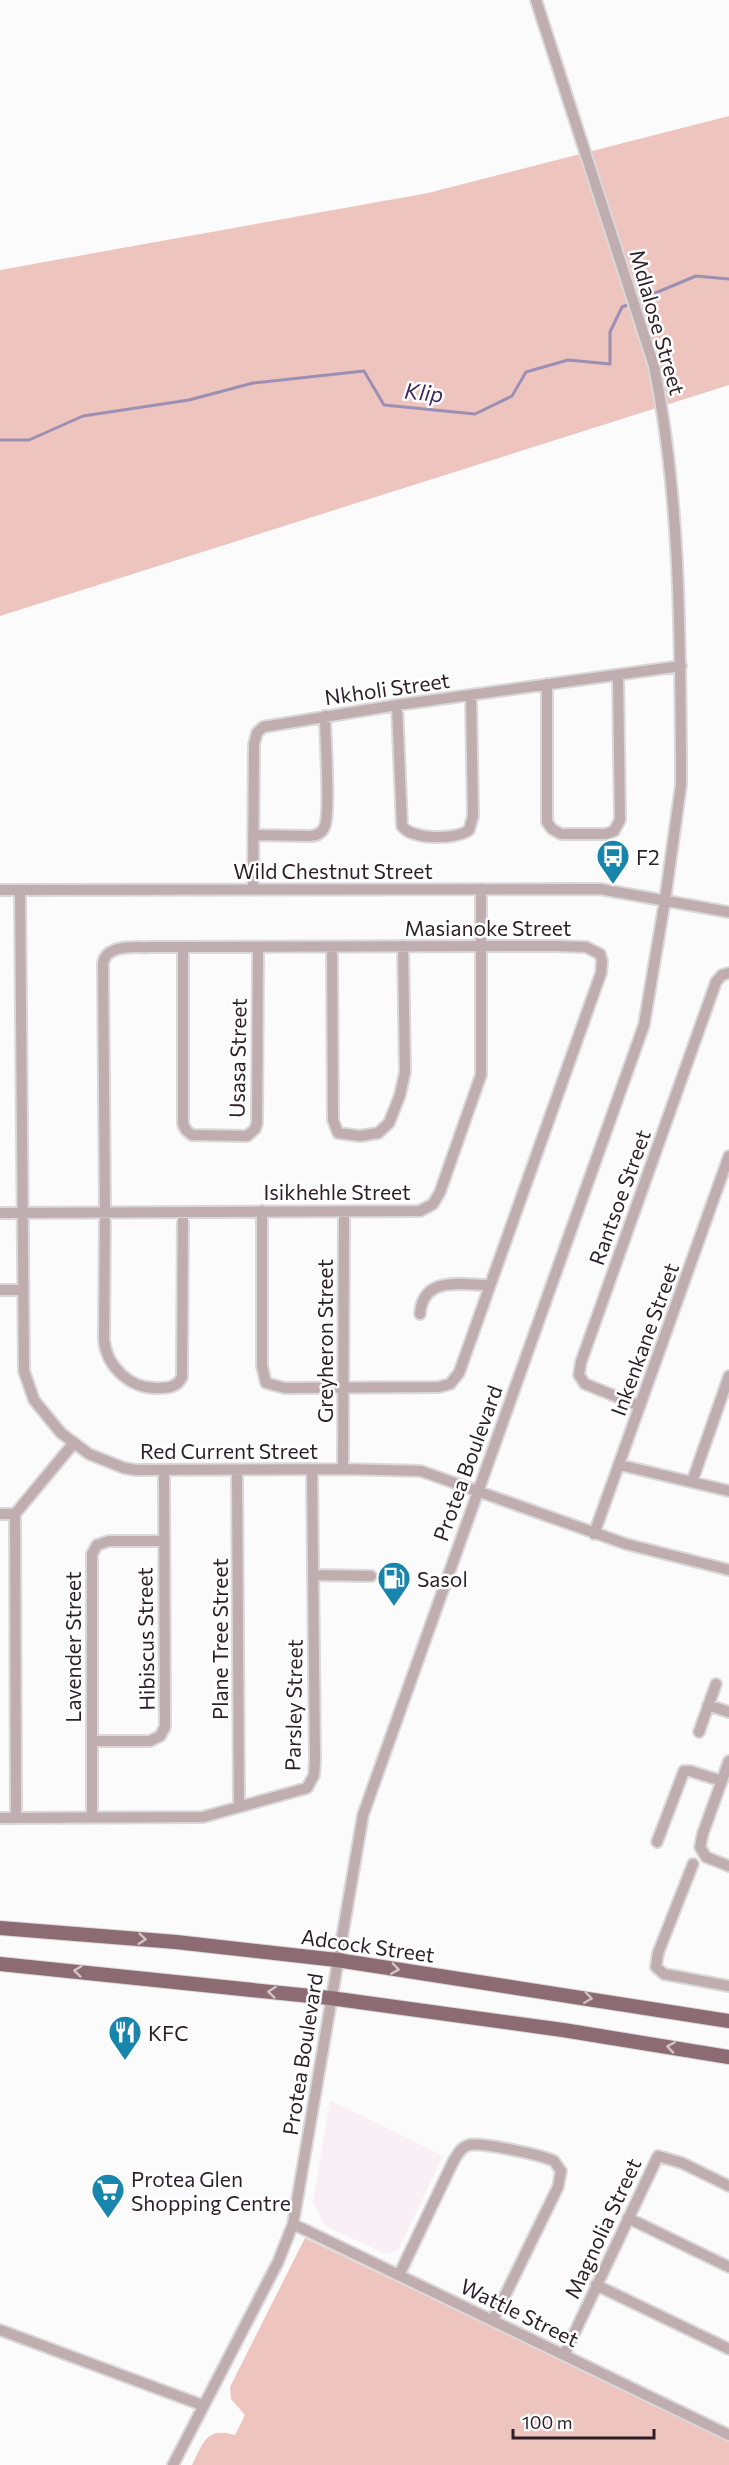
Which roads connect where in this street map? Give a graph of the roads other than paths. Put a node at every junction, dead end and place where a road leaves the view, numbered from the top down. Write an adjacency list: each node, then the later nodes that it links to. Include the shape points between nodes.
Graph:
1 (536, 0): 2 (street, Mdlalose Street, via 654,366 665,420 680,586)
2 (681, 666): 3 (street, Nkholi Street); 13 (street, Protea Boulevard, via 681,779)
3 (618, 675): 4 (street, Nkholi Street); 4 (street, via 620,820 614,831 606,834 561,834 547,822)
4 (547, 684): 5 (street, Nkholi Street)
5 (471, 696): 6 (street, Nkholi Street); 6 (street, via 473,816 469,830 454,836 418,836 402,826)
6 (397, 705): 7 (street, Nkholi Street)
7 (325, 716): 8 (street, Nkholi Street, via 269,725 257,733 253,758); 8 (street, via 324,829 314,836)
8 (253, 835): 12 (street, Nkholi Street)
9 (481, 889): 12 (street, Wild Chestnut Street); 13 (street, Wild Chestnut Street, via 600,890); 16 (street, Isikhehle Street)
10 (0, 890): 11 (street, Wild Chestnut Street)
11 (20, 890): 12 (street, Wild Chestnut Street); 26 (street, Red Current Street)
12 (253, 890)
13 (665, 900): 14 (street, Wild Chestnut Street); 42 (street, Protea Boulevard, via 644,1026)
14 (729, 912)
15 (403, 946): 16 (street, Masianoke Street); 17 (street, Masianoke Street); 17 (street, via 405,1076 389,1123 378,1133 360,1136 338,1133 333,1120)
16 (481, 946): 24 (street, Isikhehle Street, via 481,1075 437,1198 420,1211); 28 (street, Masianoke Street, via 580,946 598,952 602,961)
17 (332, 947): 19 (street, Masianoke Street)
18 (183, 948): 19 (street, Masianoke Street); 19 (street, Usasa Street, via 183,1124 192,1135 247,1136 257,1123); 23 (street, Masianoke Street, via 120,948 103,958)
19 (258, 948)
20 (729, 973): 34 (street, Rantsoe Street, via 716,982 581,1362 579,1375 585,1384)
21 (729, 1156): 34 (street, Inkenkane Street)
22 (262, 1211): 24 (street, Isikhehle Street); 27 (street, Isikhehle Street); 33 (street, via 264,1380 285,1388)
23 (105, 1212): 26 (street, Isikhehle Street); 27 (street, Isikhehle Street); 27 (street, via 105,1352 129,1381 148,1389 175,1386 182,1377)
24 (344, 1212): 33 (street, Greyheron Street)
25 (0, 1213): 26 (street, Isikhehle Street)
26 (23, 1213): 30 (street, Red Current Street)
27 (183, 1213)
28 (490, 1285): 31 (street, via 432,1288 423,1298); 33 (street, Masianoke Street, via 459,1373 450,1384)
29 (0, 1290): 30 (street)
30 (22, 1290): 35 (street, Red Current Street, via 27,1386 49,1421)
31 (420, 1314)
32 (729, 1376): 41 (street)
33 (345, 1387): 37 (street, Greyheron Street)
34 (640, 1406): 36 (street, Inkenkane Street)
35 (73, 1443): 38 (street, Red Current Street, via 100,1460 124,1468); 45 (street)
36 (620, 1465): 41 (street); 46 (street, Inkenkane Street)
37 (343, 1469): 39 (street, Red Current Street); 42 (street, Red Current Street, via 421,1471)
38 (164, 1470): 40 (street, Red Current Street); 47 (street, Hibiscus Street)
39 (312, 1470): 40 (street, Red Current Street); 49 (street, Parsley Street)
40 (237, 1471): 58 (street, Plane Tree Street)
41 (692, 1482): 43 (street)
42 (477, 1491): 46 (street, Red Current Street); 65 (street, Protea Boulevard, via 363,1815)
43 (729, 1491)
44 (0, 1514): 45 (street)
45 (15, 1514): 59 (street, Parsley Street)
46 (594, 1534): 48 (street, Red Current Street)
47 (163, 1541): 55 (street, Lavender Street, via 109,1541 97,1545 92,1554); 55 (street, Hibiscus Street, via 163,1732 150,1741)
48 (729, 1570)
49 (313, 1575): 50 (street); 58 (street, Parsley Street, via 314,1775 307,1788 300,1791)
50 (371, 1576)
51 (716, 1684): 52 (street)
52 (708, 1705): 53 (street); 54 (street)
53 (729, 1712)
54 (699, 1732)
55 (92, 1741): 60 (street, Lavender Street)
56 (729, 1761): 57 (street)
57 (722, 1781): 61 (street, via 684,1771); 63 (street, via 700,1848 706,1857)
58 (239, 1807): 60 (street, Parsley Street, via 203,1817)
59 (9, 1818): 60 (street, Parsley Street)
60 (92, 1818)
61 (657, 1842)
62 (693, 1864): 67 (street, via 656,1967 664,1974)
63 (729, 1866)
64 (0, 1928): 65 (main road, Adcock Street, one-way to 65)
65 (337, 1960): 68 (street, Protea Boulevard); 69 (main road, Adcock Street, one-way to 69)
66 (0, 1964): 68 (main road, one-way to 66)
67 (729, 1986)
68 (330, 1998): 70 (main road, one-way to 68); 73 (street, Protea Boulevard)
69 (729, 2021)
70 (729, 2056)
71 (729, 2186): 72 (street, Magnolia Street, via 658,2156)
72 (628, 2218): 74 (street); 76 (street, Magnolia Street)
73 (293, 2224): 75 (street, Wattle Street); 81 (street, Protea Boulevard, via 278,2262)
74 (729, 2267)
75 (399, 2275): 77 (street, Wattle Street); 77 (street, via 463,2148 482,2145 554,2161 561,2171 558,2187)
76 (596, 2285): 79 (street); 80 (street, Magnolia Street)
77 (492, 2320): 80 (street, Wattle Street)
78 (0, 2330): 81 (street)
79 (729, 2349)
80 (564, 2355): 82 (street, Wattle Street)
81 (202, 2405): 83 (street, Protea Boulevard)
82 (729, 2435)
83 (173, 2465)

